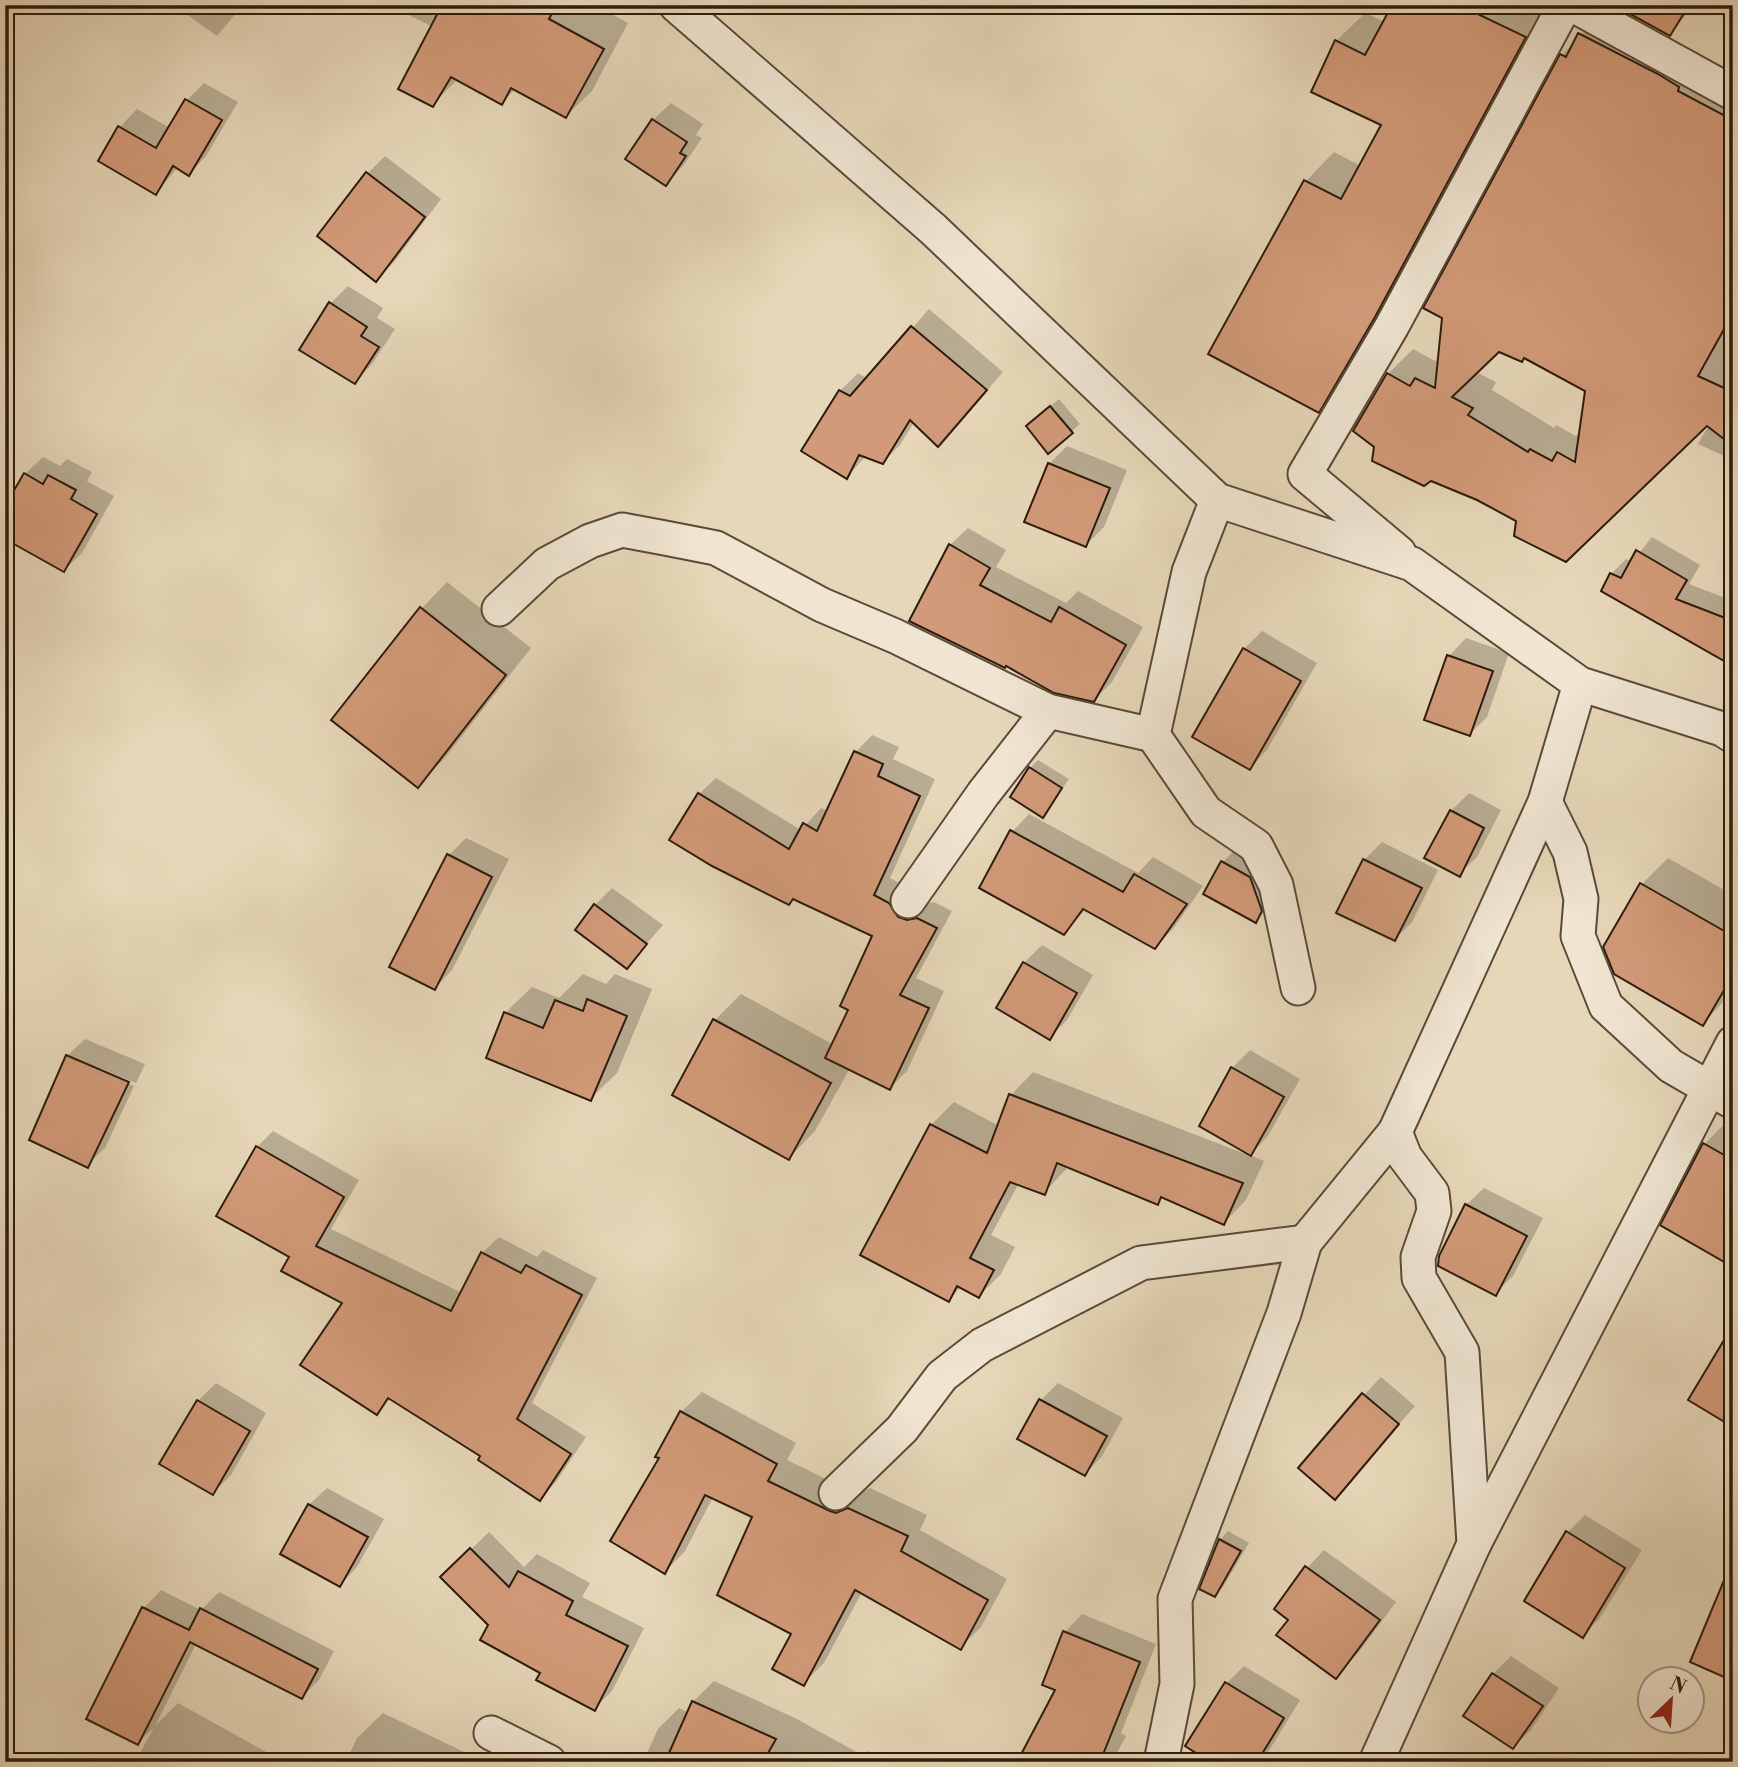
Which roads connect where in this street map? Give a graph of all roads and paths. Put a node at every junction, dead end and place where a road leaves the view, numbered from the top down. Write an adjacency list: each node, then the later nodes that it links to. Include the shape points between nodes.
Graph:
1 (676, 5): 5 (street, via 933,229)
2 (1564, 5): 6 (street, via 1392,326 1305,474)
3 (1573, 5): 4 (street)
4 (1733, 93)
5 (1217, 500): 6 (street); 10 (street, via 1189,572)
6 (1412, 564): 8 (street)
7 (499, 609): 9 (street, via 547,564 622,530 716,548 822,605)
8 (1580, 684): 11 (street); 12 (street)
9 (1048, 711): 10 (street); 13 (street)
10 (1153, 734): 14 (street, via 1206,812 1256,846 1276,885)
11 (1733, 736)
12 (1545, 802): 16 (street, via 1570,852 1581,899 1578,936 1606,1006 1671,1066); 17 (street)
13 (908, 901)
14 (1298, 988)
15 (1733, 1043): 16 (street)
16 (1721, 1096): 20 (street)
17 (1395, 1132): 18 (street); 20 (street, via 1405,1157 1432,1192 1434,1211 1418,1257 1419,1278 1462,1352)
18 (1305, 1242): 19 (street, via 1141,1263 982,1345 942,1376 902,1429); 23 (street, via 1284,1313 1175,1599 1177,1684)
19 (836, 1493)
20 (1474, 1544): 24 (street)
21 (491, 1733): 22 (street)
22 (549, 1762)
23 (1161, 1762)
24 (1376, 1762)

